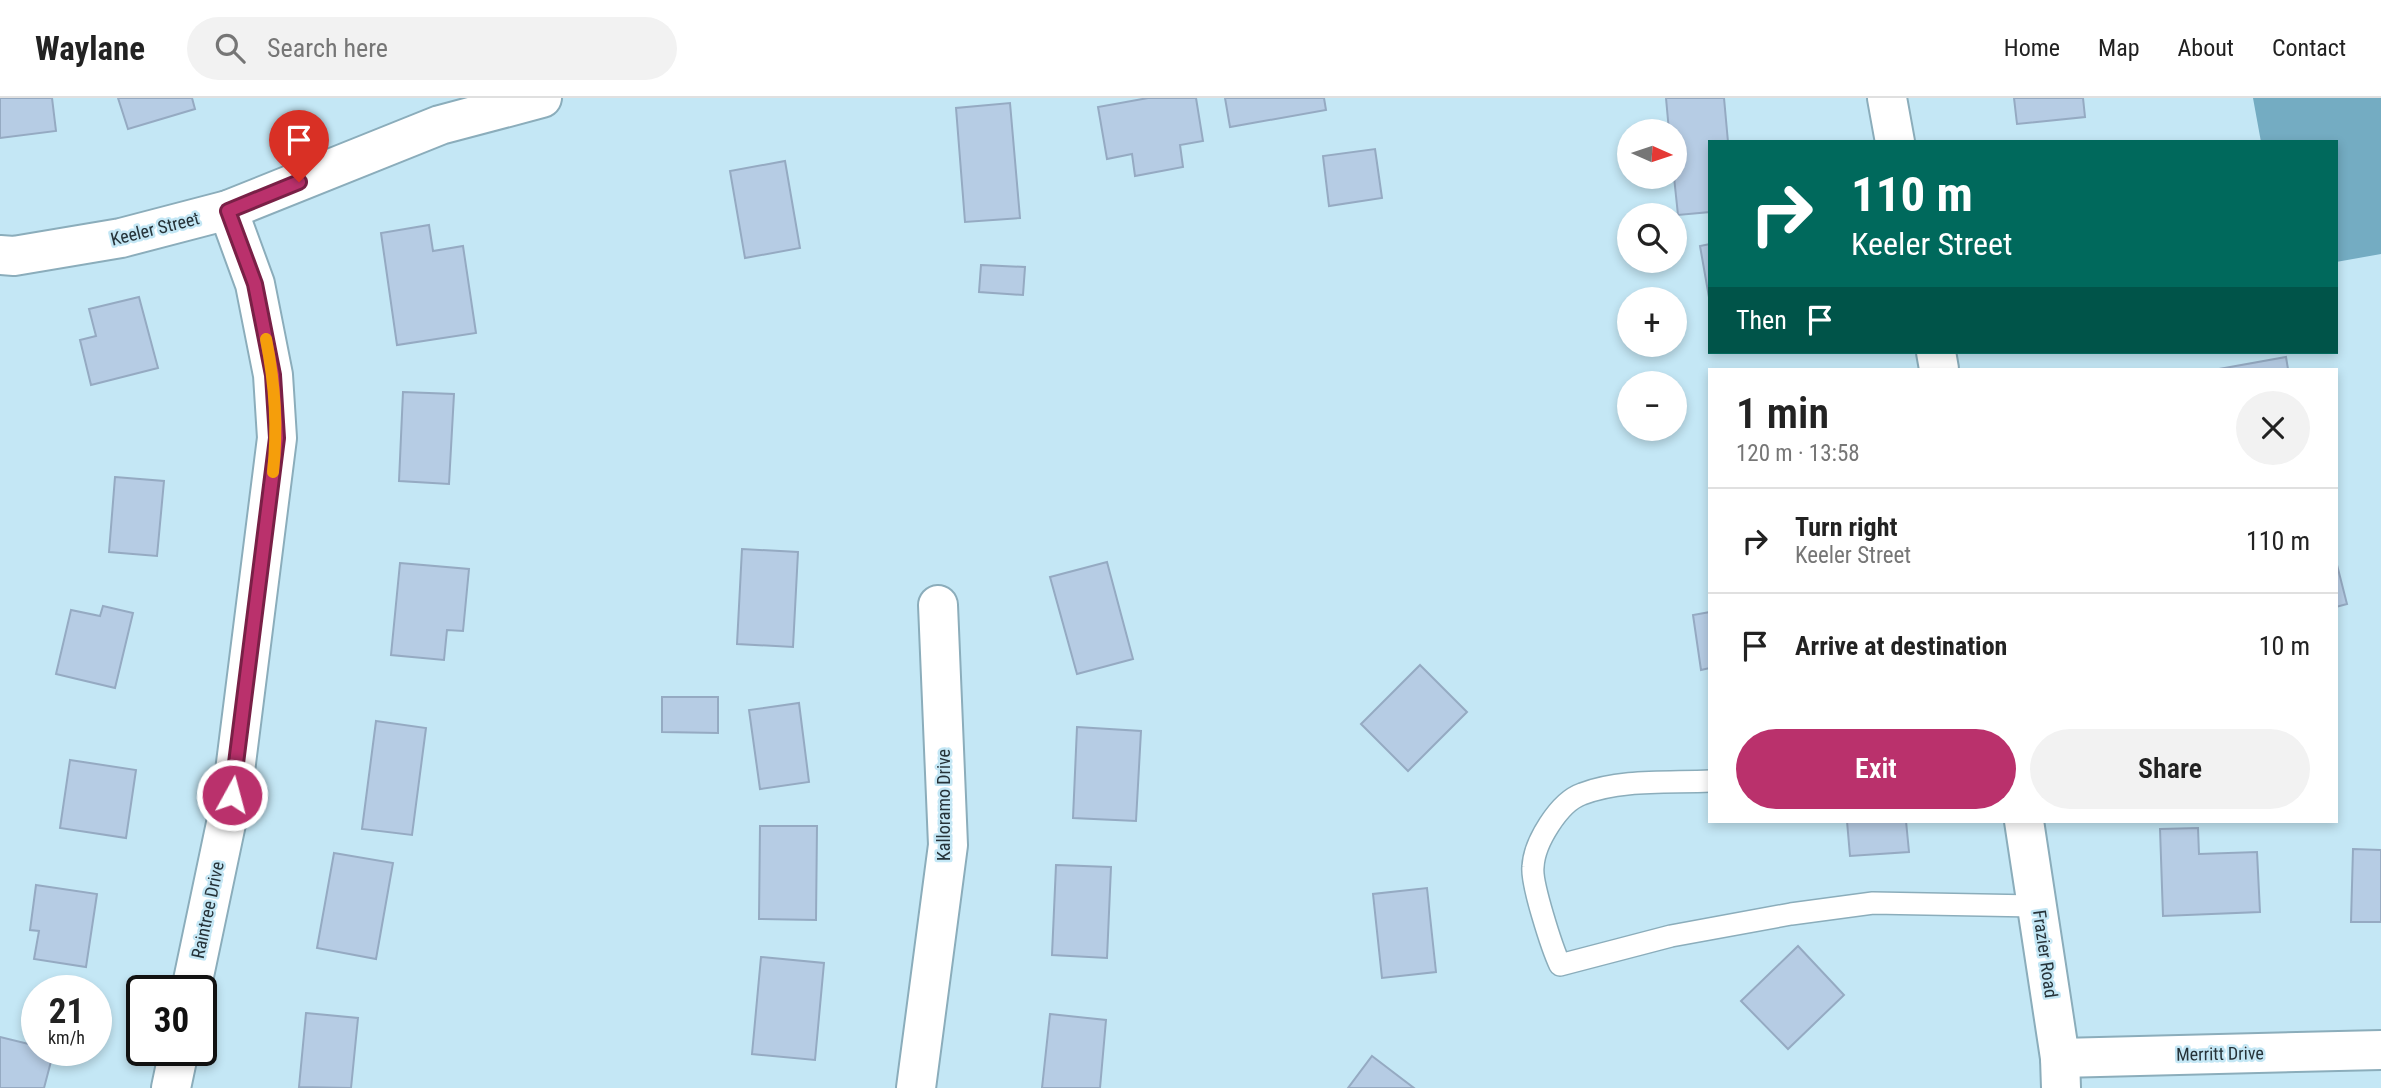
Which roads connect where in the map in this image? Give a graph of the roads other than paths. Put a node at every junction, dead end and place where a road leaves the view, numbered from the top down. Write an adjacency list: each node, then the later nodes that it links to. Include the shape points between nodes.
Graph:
1 (542, 98): 4 (street, Keeler Street, via 440,125)
2 (1887, 98): 3 (street)
3 (1895, 140)
4 (228, 211): 5 (street, Keeler Street, via 121,238); 10 (street, Raintree Drive, via 255,284 273,375 277,438 232,795)
5 (0, 255)
6 (938, 604): 15 (street, Kalloramo Drive, via 947,845)
7 (1708, 781): 9 (lane, via 1611,786 1579,794 1560,808 1532,867 1560,965 1671,936 1832,909 1873,904)
8 (2024, 823): 9 (street, Frazier Road)
9 (2038, 906): 13 (street, Frazier Road)
10 (194, 975)
11 (2381, 1050): 13 (street, Merritt Drive)
12 (175, 1066): 14 (street)
13 (2060, 1073)
14 (171, 1088)
15 (916, 1088)

